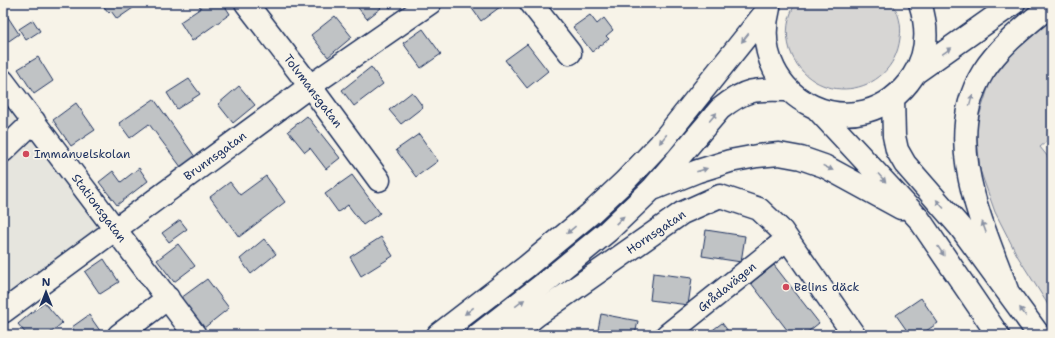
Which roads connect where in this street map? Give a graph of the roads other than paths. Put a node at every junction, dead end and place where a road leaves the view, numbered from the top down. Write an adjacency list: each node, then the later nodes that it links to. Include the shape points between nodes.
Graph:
1 (246, 3): 11 (main road, Tolvmansgatan)
2 (430, 3): 11 (main road, Brunnsgatan)
3 (531, 3): 8 (main road)
4 (920, 3): 9 (main road, via 925,38)
5 (1014, 3): 9 (main road, one-way to 5)
6 (1052, 4): 22 (main road, one-way to 6, via 974,197 967,168 966,122 972,96 983,72 1017,33)
7 (770, 5): 12 (main road, via 765,32 768,58); 28 (main road, one-way to 28, via 660,144 625,181 526,267)
8 (570, 53)
9 (915, 73): 13 (main road)
10 (3, 81): 15 (main road, Stationsgatan)
11 (310, 86): 17 (main road, Tolvmansgatan); 20 (main road, Brunnsgatan)
12 (788, 90): 14 (main road); 18 (main road, one-way to 12, via 720,109 733,99 752,90)
13 (893, 98): 14 (main road, via 870,110 857,113 843,114); 22 (main road, one-way to 13, via 960,227 905,164 897,150 894,136)
14 (817, 109): 19 (main road, one-way to 19)
15 (34, 121): 16 (main road); 20 (main road, Stationsgatan)
16 (3, 151)
17 (379, 180)
18 (652, 189): 19 (main road, one-way to 19, via 730,161 779,154 824,166); 29 (main road, one-way to 18, via 608,231)
19 (919, 219): 32 (main road, one-way to 32)
20 (116, 229): 23 (main road, Stationsgatan); 24 (main road, Brunnsgatan)
21 (787, 239): 25 (main road, Hornsgatan); 30 (main road, Hornsgatan, via 759,209 720,196 682,213 537,314); 31 (main road, Grådavägen)
22 (1007, 290): 33 (main road, one-way to 22)
23 (168, 298): 26 (main road); 27 (main road, Stationsgatan)
24 (3, 312)
25 (848, 333)
26 (119, 335)
27 (195, 335)
28 (438, 335)
29 (478, 335)
30 (512, 335)
31 (667, 335)
32 (998, 335)
33 (1039, 335)

